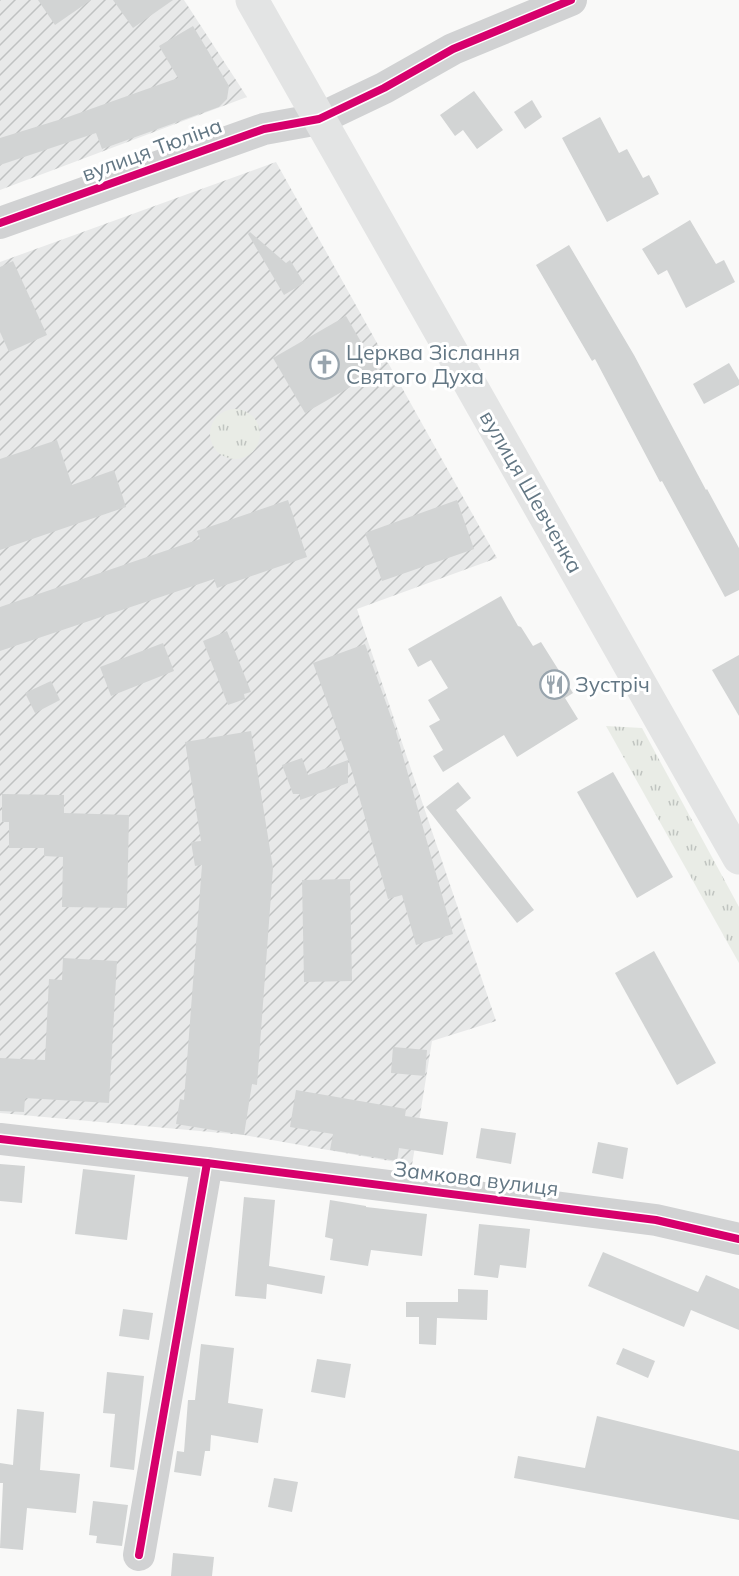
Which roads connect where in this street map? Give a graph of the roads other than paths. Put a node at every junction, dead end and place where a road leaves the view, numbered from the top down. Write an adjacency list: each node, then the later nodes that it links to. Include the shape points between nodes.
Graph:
1 (252, 0): 3 (main road, вулиця Шевченка)
2 (571, 0): 3 (street, вулиця Тюліна, via 453,49)
3 (319, 119): 4 (street, вулиця Тюліна, via 264,129); 5 (main road, вулиця Шевченка)
4 (0, 223)
5 (736, 846)
6 (0, 1139): 7 (street, Замкова вулиця)
7 (207, 1162): 8 (street, Замкова вулиця, via 656,1220); 9 (street)
8 (739, 1239)
9 (139, 1555)

